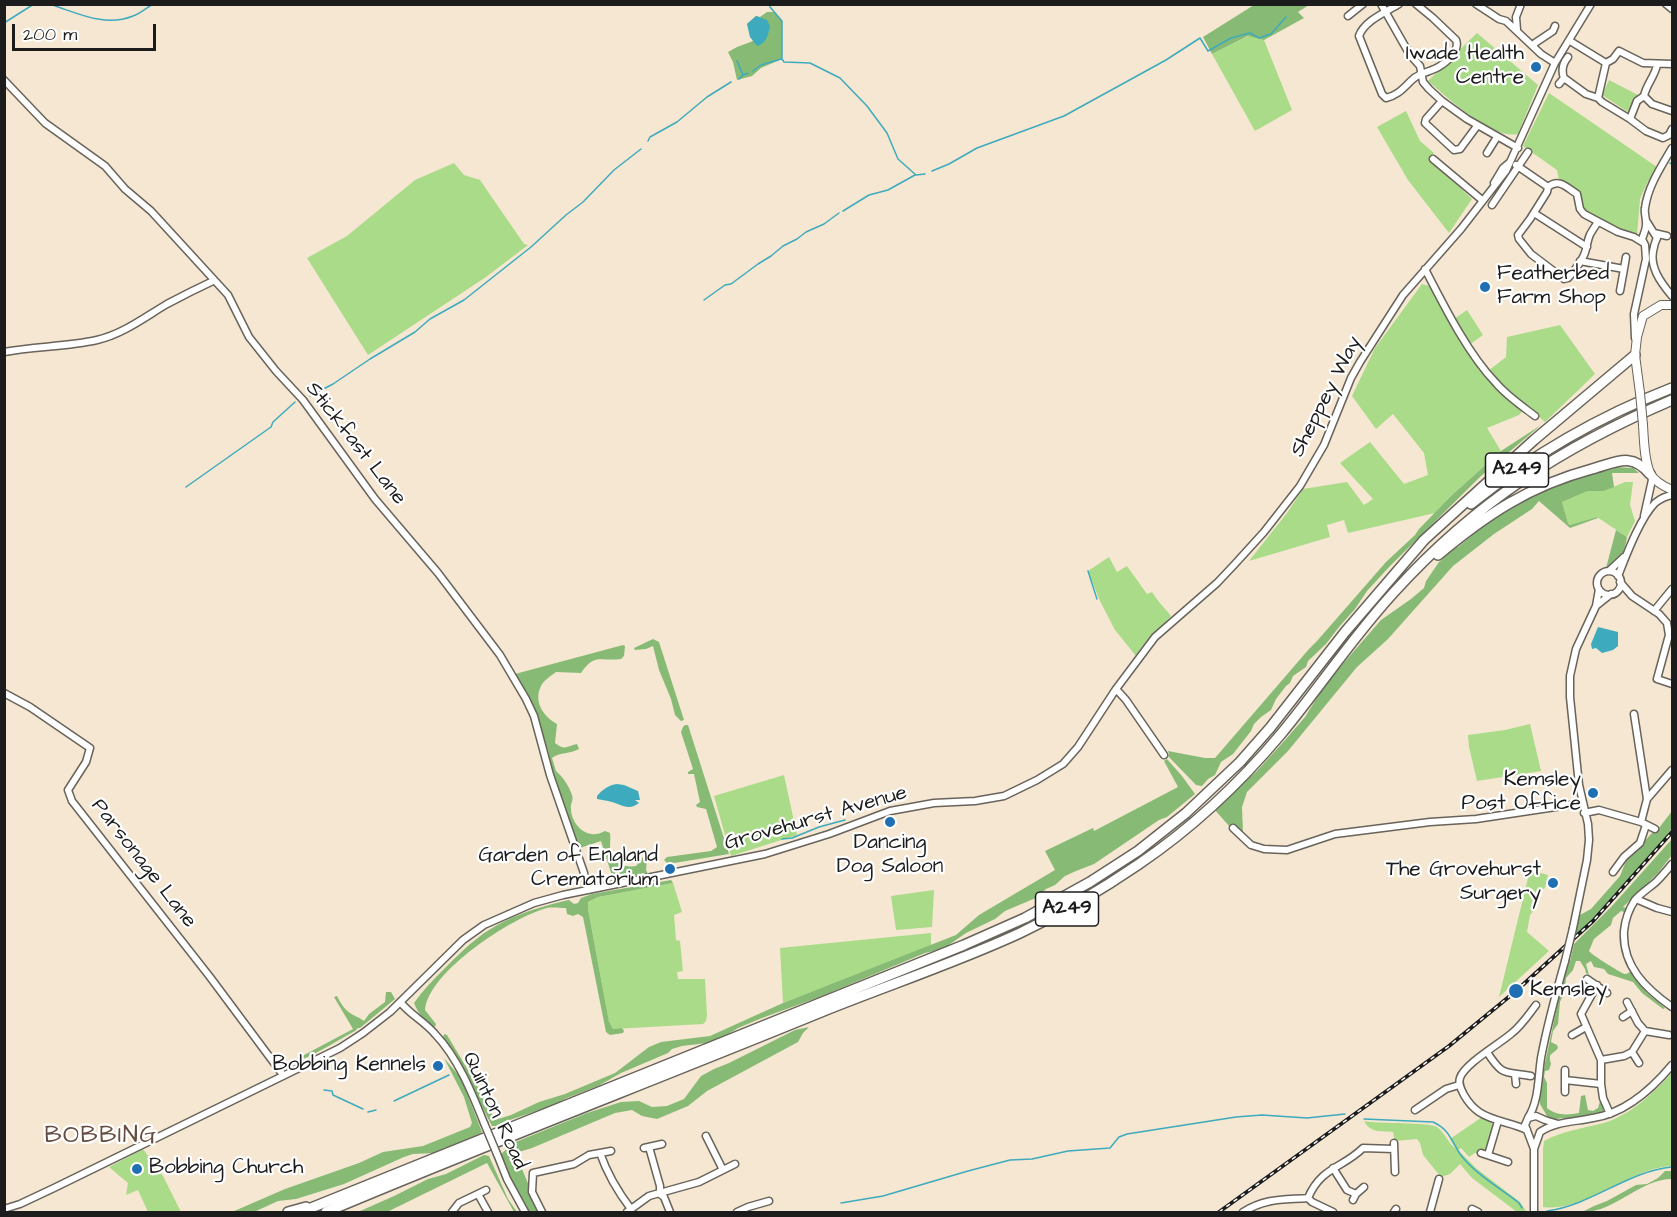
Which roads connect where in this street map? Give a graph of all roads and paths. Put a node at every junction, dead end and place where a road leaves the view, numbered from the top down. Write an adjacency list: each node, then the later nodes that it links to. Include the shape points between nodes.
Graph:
1 (1363, 4): 11 (street)
2 (1382, 4): 10 (street)
3 (1399, 4): 10 (street)
4 (1416, 4): 23 (street, via 1458,45 1439,67)
5 (1476, 4): 13 (street)
6 (1521, 4): 12 (street)
7 (1591, 4): 16 (street)
8 (1666, 4): 9 (street)
9 (1672, 9)
10 (1385, 13): 23 (street); 23 (street, via 1363,28 1359,36 1382,94 1386,98 1402,91)
11 (1348, 16)
12 (1516, 17): 13 (street); 15 (street)
13 (1506, 21): 15 (street)
14 (1556, 26): 17 (street)
15 (1517, 30): 17 (street)
16 (1570, 41): 19 (street); 20 (street)
17 (1534, 45): 19 (street)
18 (1568, 57): 24 (street, via 1562,71)
19 (1555, 63): 35 (street)
20 (1606, 63): 22 (street, via 1619,51 1643,63); 28 (street)
21 (1672, 63): 22 (street)
22 (1657, 64): 27 (street)
23 (1421, 74): 29 (street, via 1422,82)
24 (1564, 78): 26 (street); 28 (street)
25 (4, 80): 56 (street, Stickfast Lane, via 45,123 105,166)
26 (1559, 84)
27 (1644, 96): 30 (street, via 1652,104); 31 (street, via 1637,101)
28 (1598, 98): 31 (street)
29 (1442, 101): 32 (street); 32 (street, via 1425,123 1455,150 1460,149)
30 (1672, 111)
31 (1630, 118): 33 (street, via 1660,138)
32 (1477, 126): 34 (street)
33 (1672, 129)
34 (1497, 137): 35 (street); 38 (street)
35 (1518, 148): 40 (street)
36 (1672, 148): 47 (street, via 1647,197)
37 (1528, 152): 41 (street)
38 (1487, 153)
39 (1434, 159): 43 (street, via 1458,184)
40 (1510, 161): 41 (street); 43 (street, Sheppey Way)
41 (1518, 166): 42 (street); 44 (street)
42 (1548, 187): 45 (street); 46 (street, via 1559,182 1577,194 1580,209)
43 (1482, 200): 54 (street, Sheppey Way)
44 (1492, 205)
45 (1534, 213): 51 (street); 53 (street, via 1518,234 1532,254 1564,279)
46 (1598, 222): 49 (street); 51 (street, via 1589,234)
47 (1647, 222): 48 (street); 49 (street)
48 (1655, 234): 49 (street, via 1650,232); 50 (street, via 1666,236)
49 (1644, 239): 50 (street, via 1649,247); 61 (street, via 1646,259 1634,314)
50 (1655, 244): 58 (street, via 1657,276)
51 (1587, 247): 53 (street)
52 (1626, 257): 55 (street)
53 (1580, 261): 55 (street)
54 (1425, 269): 64 (street, via 1482,368); 81 (street, Sheppey Way, via 1403,295 1360,362 1324,445 1286,504 1217,583 1155,638)
55 (1624, 269): 57 (street)
56 (213, 280): 60 (street, via 99,340); 94 (street, Stickfast Lane, via 228,295 249,337 303,400 513,675 534,716)
57 (1620, 291)
58 (1672, 296)
59 (1672, 305): 61 (main road, via 1661,305 1642,316)
60 (4, 352)
61 (1635, 355): 65 (main road, bridge); 72 (highway, A249, via 1465,501)
62 (1672, 388): 72 (highway, A249, via 1609,416 1523,465 1442,528)
63 (1672, 400): 75 (highway, A249, via 1587,440 1524,478 1457,530)
64 (1535, 416)
65 (1650, 474): 66 (main road); 68 (street); 75 (highway, A249, via 1636,461 1621,460 1546,484 1485,518)
66 (1672, 490)
67 (1672, 495): 68 (street, via 1654,504)
68 (1642, 522): 69 (street)
69 (1624, 557): 70 (street); 71 (street)
70 (1609, 571): 71 (street); 73 (street, via 1599,576)
71 (1619, 579): 76 (street, via 1620,587); 77 (street)
72 (1384, 585): 151 (highway, A249, via 1240,762 1186,813 1081,888 943,954)
73 (1599, 589): 76 (street); 78 (street)
74 (1672, 589): 79 (street)
75 (1394, 592): 151 (highway, A249, via 1250,769 1192,823 1097,892 980,950)
76 (1614, 593): 77 (street); 78 (street)
77 (1632, 596): 79 (street)
78 (1596, 606): 87 (street, via 1576,649 1570,676 1570,708)
79 (1654, 611): 80 (street, via 1664,618 1669,631 1657,679)
80 (1672, 684)
81 (1116, 689): 84 (street); 94 (street, Grovehurst Avenue, via 1070,757 1038,780 1004,796 890,811 765,854)
82 (4, 693): 117 (street, Parsonage Lane, via 90,748 68,790 72,801)
83 (1634, 713): 86 (street)
84 (1164, 754)
85 (1672, 770): 86 (street)
86 (1647, 800): 89 (street)
87 (1582, 803): 88 (street); 90 (street, via 1335,834 1287,850 1251,845)
88 (1584, 813): 89 (street, via 1599,810); 124 (street, bridge, via 1589,848 1548,1028)
89 (1643, 823): 91 (street); 93 (street, via 1640,843 1617,863)
90 (1233, 828)
91 (1655, 829)
92 (1672, 864): 95 (street)
93 (1613, 872)
94 (588, 890): 101 (street, Grovehurst Avenue, via 534,903 484,925 463,940)
95 (1636, 899): 96 (street); 103 (street, via 1626,922 1626,951 1638,978)
96 (1672, 912)
97 (1587, 979): 98 (street)
98 (1597, 985): 99 (street); 106 (street, via 1581,1014)
99 (1606, 993)
100 (1627, 1002): 104 (street)
101 (401, 1003): 117 (street, Grovehurst Avenue, via 340,1048); 158 (street, Quinton Road, bridge, via 447,1049 469,1088)
102 (1536, 1005): 110 (street, via 1514,1032)
103 (1672, 1007)
104 (1632, 1011): 105 (street); 107 (street)
105 (1623, 1017)
106 (1586, 1027): 108 (street); 112 (street)
107 (1645, 1031): 109 (street); 111 (street)
108 (1572, 1035)
109 (1669, 1035)
110 (1487, 1052): 116 (street, via 1501,1070); 122 (street, via 1465,1069)
111 (1632, 1052): 112 (street); 113 (street)
112 (1601, 1060): 121 (street)
113 (1639, 1063)
114 (1672, 1065): 126 (street, via 1654,1086)
115 (1565, 1070): 119 (street)
116 (1515, 1074): 118 (street); 120 (street)
117 (284, 1075): 152 (street, Grovehurst Avenue)
118 (1531, 1076)
119 (1565, 1080): 121 (street); 123 (street)
120 (1516, 1084)
121 (1601, 1084): 126 (street)
122 (1459, 1085): 125 (street); 129 (street, via 1472,1106)
123 (1565, 1092)
124 (1536, 1101): 127 (street); 128 (street)
125 (1415, 1110)
126 (1610, 1114): 131 (street)
127 (1528, 1118): 128 (street); 130 (street); 132 (street)
128 (1540, 1118): 131 (street); 133 (street)
129 (1498, 1121): 130 (street); 139 (street, via 1485,1154)
130 (1506, 1123): 132 (street)
131 (1558, 1124): 133 (street)
132 (1528, 1131): 133 (street); 136 (street)
133 (1540, 1131): 136 (street)
134 (706, 1136): 142 (street)
135 (662, 1144): 148 (street, via 647,1147)
136 (1534, 1149): 165 (street)
137 (611, 1151): 138 (street)
138 (600, 1153): 153 (street); 159 (street, via 574,1164 533,1173 532,1192)
139 (1508, 1162)
140 (735, 1164): 142 (street)
141 (1333, 1168): 143 (street, via 1364,1148 1394,1146); 145 (street, via 1354,1197); 149 (street, via 1316,1182)
142 (723, 1170): 148 (street)
143 (1395, 1172)
144 (1438, 1179): 164 (street, via 1431,1194)
145 (1364, 1187)
146 (486, 1190): 147 (street)
147 (478, 1194): 156 (street, via 459,1203); 157 (street)
148 (660, 1194): 153 (street, via 649,1196); 160 (street)
149 (1308, 1198): 162 (street, via 1271,1200); 163 (street)
150 (769, 1201): 161 (street)
151 (324, 1208): 154 (highway); 155 (highway, A249)
152 (4, 1209)
153 (629, 1211)
154 (288, 1212)
155 (301, 1212)
156 (452, 1212)
157 (488, 1212)
158 (525, 1212)
159 (542, 1212)
160 (670, 1212)
161 (737, 1212)
162 (1243, 1212)
163 (1332, 1212)
164 (1430, 1212)
165 (1534, 1212)

